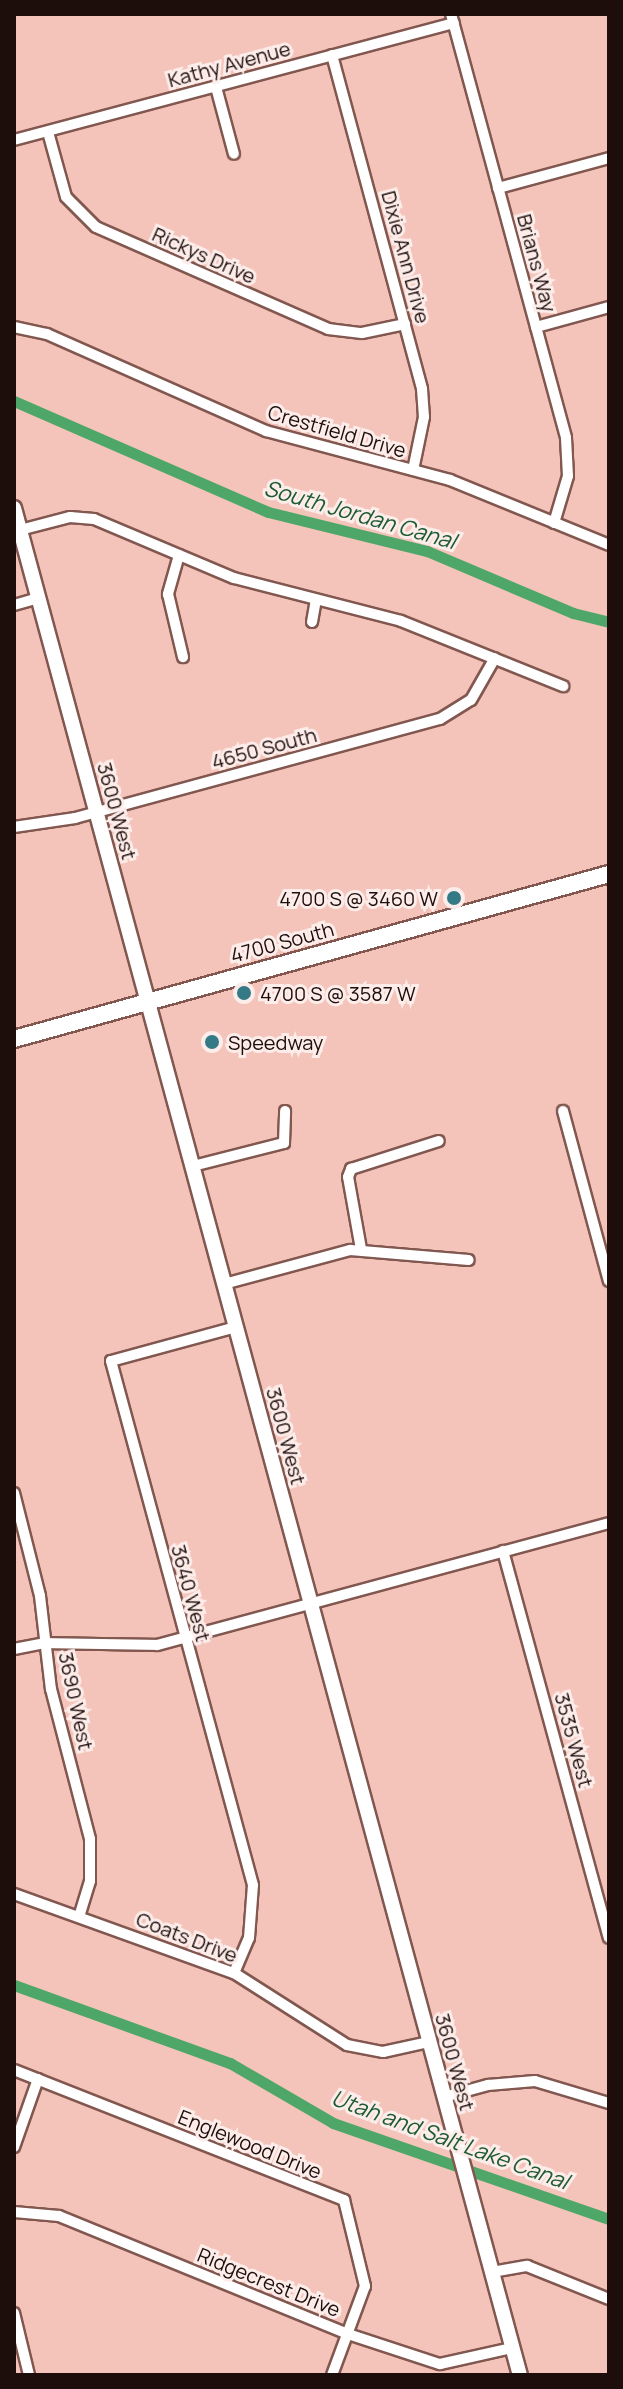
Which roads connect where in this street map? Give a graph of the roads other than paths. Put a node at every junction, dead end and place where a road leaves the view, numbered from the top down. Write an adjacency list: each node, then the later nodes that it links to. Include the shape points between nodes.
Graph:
1 (453, 18): 2 (street, Kathy Avenue); 8 (street, Brians Way)
2 (332, 55): 3 (street, Kathy Avenue); 10 (street, Dixie Ann Drive)
3 (216, 87): 4 (street, Kathy Avenue); 6 (street)
4 (48, 132): 5 (street, Kathy Avenue); 10 (street, Rickys Drive, via 66,197 96,227 328,329 362,333)
5 (14, 140)
6 (234, 154)
7 (609, 158): 8 (street)
8 (498, 188): 12 (street, Brians Way)
9 (609, 307): 12 (street)
10 (405, 324): 13 (street, Dixie Ann Drive, via 425,407)
11 (14, 327): 13 (street, Crestfield Drive, via 39,331 266,431)
12 (536, 327): 15 (street, Brians Way, via 569,453 567,483)
13 (413, 470): 15 (street, Crestfield Drive)
14 (14, 508): 16 (street, 3600 West)
15 (554, 523): 17 (street, Crestfield Drive)
16 (20, 530): 18 (street, via 87,518); 19 (street, 3600 West)
17 (609, 545)
18 (179, 555): 20 (street, via 248,582); 23 (street, via 168,587)
19 (39, 598): 21 (street); 26 (street, 3600 West)
20 (316, 600): 22 (street); 24 (street, via 401,621)
21 (14, 605)
22 (312, 622)
23 (183, 657)
24 (495, 658): 25 (street); 26 (street, 4650 South, via 477,693 449,716)
25 (563, 686)
26 (97, 812): 27 (street, 4650 South); 29 (street, 3600 West)
27 (14, 827)
28 (609, 874): 29 (main road, 4700 South)
29 (148, 1003): 30 (main road, 4700 South); 34 (street, 3600 West)
30 (14, 1039)
31 (285, 1111): 34 (street, via 284,1143)
32 (563, 1111): 37 (street)
33 (439, 1141): 35 (street, via 351,1169)
34 (193, 1166): 39 (street, 3600 West)
35 (361, 1249): 36 (street); 39 (street)
36 (469, 1260)
37 (606, 1260): 38 (street)
38 (609, 1281)
39 (224, 1284): 40 (street, 3600 West)
40 (236, 1327): 44 (street, 3600 West); 45 (street, 3640 West, via 111,1361)
41 (14, 1493): 46 (street, 3690 West, via 36,1573)
42 (609, 1523): 43 (street)
43 (503, 1551): 44 (street); 50 (street, 3535 West)
44 (311, 1603): 45 (street); 52 (street, 3600 West)
45 (184, 1637): 46 (street, via 131,1646); 51 (street, 3640 West, via 254,1902 249,1938)
46 (45, 1643): 47 (street); 49 (street, 3690 West, via 55,1705 90,1839 90,1881)
47 (14, 1649)
48 (14, 1894): 49 (street, Coats Drive)
49 (79, 1916): 51 (street, Coats Drive)
50 (609, 1938)
51 (234, 1973): 52 (street, Coats Drive, via 347,2045 383,2052)
52 (428, 2042): 55 (street, 3600 West)
53 (14, 2070): 54 (street, Englewood Drive)
54 (38, 2079): 57 (street); 62 (street, Englewood Drive, via 344,2200 365,2286)
55 (444, 2097): 56 (street, via 488,2085 535,2081); 59 (street, 3600 West)
56 (609, 2103)
57 (14, 2147)
58 (14, 2212): 62 (street, Ridgecrest Drive, via 59,2216)
59 (492, 2272): 60 (street, via 527,2266); 63 (street, 3600 West)
60 (609, 2299)
61 (14, 2313): 64 (street)
62 (348, 2334): 63 (street, Ridgecrest Drive, via 440,2364); 65 (street)
63 (512, 2348): 66 (street, 3600 West)
64 (29, 2375)
65 (332, 2375)
66 (520, 2375)

